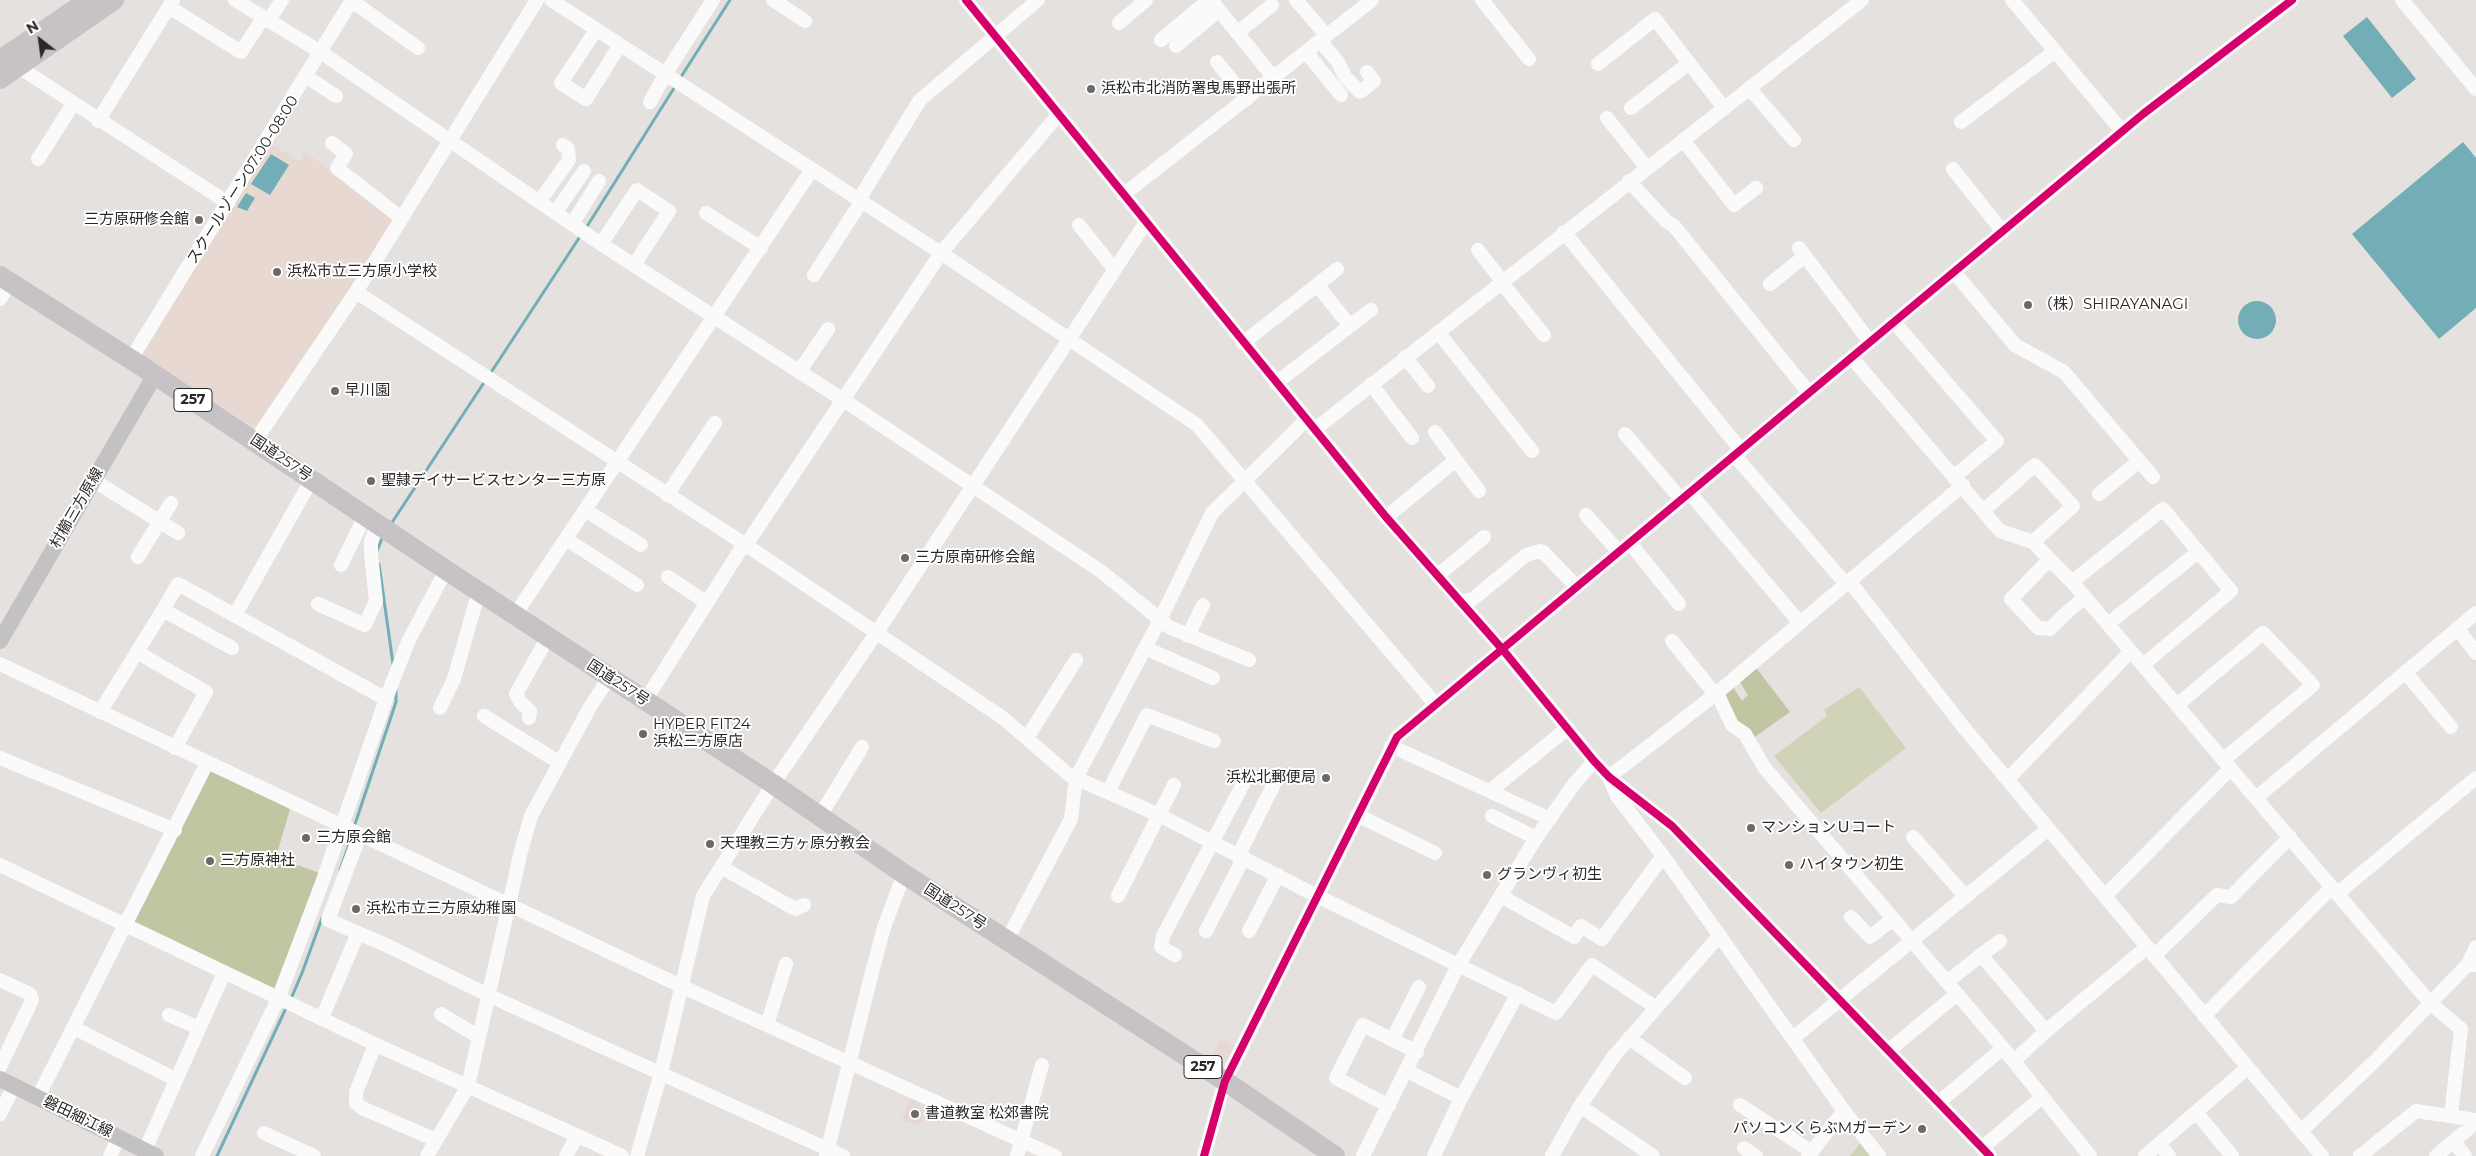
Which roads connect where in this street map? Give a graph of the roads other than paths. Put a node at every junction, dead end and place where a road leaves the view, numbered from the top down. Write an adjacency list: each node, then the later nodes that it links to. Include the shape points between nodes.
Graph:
1 (89, 0): 38 (highway)
2 (114, 0): 38 (highway)
3 (236, 0): 23 (street)
4 (282, 0): 23 (street)
5 (352, 0): 33 (street); 34 (street, スクールゾーン07:00-08:00)
6 (536, 0): 63 (street)
7 (551, 0): 26 (street)
8 (713, 0): 46 (street)
9 (773, 0): 24 (street)
10 (966, 0): 28 (street)
11 (1038, 0): 28 (street)
12 (1146, 0): 25 (street)
13 (1296, 0): 29 (street)
14 (1372, 0): 29 (street)
15 (1482, 0): 37 (street)
16 (2012, 0): 36 (street)
17 (2292, 0): 60 (street)
18 (2402, 0): 48 (street)
19 (171, 3): 23 (street, via 241,52); 58 (street)
20 (1213, 3): 27 (street); 30 (street); 32 (street)
21 (1853, 3): 47 (street)
22 (1272, 5): 27 (street)
23 (266, 19): 34 (street)
24 (805, 21)
25 (1118, 23)
26 (596, 30): 31 (street); 31 (street, via 561,83 586,99)
27 (1237, 34): 44 (street)
28 (995, 36): 56 (street); 75 (street, via 920,100)
29 (1323, 38): 35 (street); 42 (street, via 1345,77 1360,92 1374,81)
30 (1161, 40)
31 (620, 46): 46 (street)
32 (1176, 46)
33 (418, 48)
34 (319, 51): 43 (street, スクールゾーン07:00-08:00); 63 (street)
35 (1306, 52): 44 (street); 49 (street)
36 (2055, 52): 59 (street); 60 (street)
37 (1529, 59)
38 (5, 61): 45 (highway); 53 (street)
39 (1217, 62): 51 (street)
40 (1689, 63): 41 (street, via 1655,19); 54 (street); 55 (street)
41 (1598, 64)
42 (1367, 72)
43 (307, 77): 50 (street); 77 (street, スクールゾーン07:00-08:00)
44 (1273, 77): 51 (street)
45 (0, 79)
46 (674, 80): 52 (street); 70 (street)
47 (1749, 88): 55 (street); 62 (street)
48 (2476, 89)
49 (1341, 94)
50 (336, 96)
51 (1247, 98): 74 (street)
52 (650, 102)
53 (73, 104): 58 (street); 66 (street)
54 (1631, 108)
55 (1724, 108): 61 (street)
56 (1060, 114): 74 (street); 88 (street)
57 (1607, 118): 67 (street)
58 (98, 121): 77 (street)
59 (1962, 122)
60 (2122, 131): 84 (street)
61 (1683, 140): 67 (street); 73 (street, via 1734,205)
62 (1794, 140)
63 (449, 141): 76 (street); 80 (street)
64 (332, 143): 80 (street, via 346,154 337,168)
65 (563, 145): 76 (street, via 568,149 569,160)
66 (38, 159)
67 (1647, 168): 72 (street)
68 (1953, 169): 84 (street)
69 (584, 171): 78 (street)
70 (811, 171): 75 (street); 86 (street)
71 (598, 181): 85 (street)
72 (1630, 181): 83 (street); 117 (street, via 1685,240)
73 (1756, 188)
74 (1124, 195): 81 (street)
75 (860, 201): 88 (street); 93 (street)
76 (539, 202): 78 (street)
77 (228, 203): 111 (street, スクールゾーン07:00-08:00)
78 (555, 213): 85 (street)
79 (706, 214): 86 (street)
80 (400, 218): 98 (street)
81 (1146, 222): 90 (street); 107 (street)
82 (1079, 225): 90 (street)
83 (1564, 232): 94 (street); 126 (street)
84 (2003, 232): 92 (street)
85 (587, 233): 89 (street); 89 (street, via 637,190 669,210)
86 (761, 248): 100 (street)
87 (1478, 250): 94 (street)
88 (941, 253): 106 (street); 118 (street)
89 (634, 265): 100 (street)
90 (1114, 269): 106 (street)
91 (1337, 269): 96 (street)
92 (1954, 272): 101 (street); 128 (street, via 2015,345 2064,372)
93 (814, 275)
94 (1501, 282): 104 (street); 105 (street)
95 (1770, 284): 108 (street, via 1802,252)
96 (1317, 285): 102 (street); 107 (street)
97 (3, 286): 111 (highway, 国道257号 / 257)
98 (356, 292): 124 (street); 129 (street)
99 (1371, 310): 102 (street)
100 (714, 317): 112 (street); 129 (street)
101 (1894, 322): 108 (street); 134 (street, via 1997,441)
102 (1350, 326): 114 (street)
103 (828, 328): 112 (street)
104 (1438, 332): 109 (street); 125 (street)
105 (1544, 335)
106 (1069, 340): 133 (street, via 1198,425); 135 (street)
107 (1243, 342): 114 (street)
108 (1870, 342): 110 (street)
109 (1406, 357): 115 (street); 116 (street)
110 (1852, 358): 117 (street); 134 (street)
111 (131, 359): 113 (highway, 国道257号 / 257)
112 (799, 372): 118 (street)
113 (155, 375): 124 (highway, 国道257号 / 257); 131 (main road, 村櫛三方原線)
114 (1276, 383): 120 (street)
115 (1371, 384): 120 (street); 123 (street)
116 (1428, 386)
117 (1809, 393): 126 (street)
118 (844, 401): 135 (street); 153 (street)
119 (715, 423): 138 (street)
120 (1310, 425): 133 (street); 144 (street)
121 (1435, 432): 127 (street)
122 (1625, 434): 139 (street)
123 (1412, 438)
124 (255, 441): 132 (highway, 国道257号 / 257)
125 (1532, 451)
126 (1738, 453): 139 (street); 163 (street)
127 (1456, 460): 136 (street); 144 (street)
128 (2139, 461): 130 (street); 137 (street)
129 (617, 463): 138 (street); 141 (street)
130 (2153, 478)
131 (93, 480): 145 (street); 184 (main road, 村櫛三方原線)
132 (312, 480): 146 (highway, 国道257号 / 257); 175 (street)
133 (1244, 480): 177 (street, via 1212,513); 202 (street)
134 (1959, 480): 142 (street); 163 (street)
135 (972, 487): 177 (street, via 1102,572); 181 (street)
136 (1479, 491)
137 (2099, 494)
138 (668, 495): 153 (street)
139 (1685, 496): 150 (street); 178 (street)
140 (171, 503): 145 (street)
141 (585, 510): 149 (street); 152 (street)
142 (1984, 510): 151 (street, via 2000,531); 151 (street, via 2035,464 2073,506)
143 (1586, 515): 154 (street)
144 (1386, 517): 160 (street)
145 (159, 522): 147 (street); 156 (street)
146 (380, 525): 158 (street); 159 (highway, 国道257号 / 257); 170 (street, via 371,541 376,601 365,625)
147 (178, 533)
148 (1484, 537): 160 (street)
149 (566, 539): 164 (street); 176 (street)
150 (1630, 542): 154 (street); 171 (street)
151 (2033, 542): 157 (street)
152 (641, 545)
153 (745, 545): 169 (street); 181 (street)
154 (1619, 552): 165 (street)
155 (2198, 552): 162 (street, via 2163,509); 179 (street); 195 (street, via 2231,591)
156 (138, 557)
157 (2050, 559): 162 (street); 167 (street, via 2011,599 2038,628 2050,630)
158 (341, 565)
159 (446, 570): 166 (highway, 国道257号 / 257); 200 (street, via 399,663)
160 (1437, 576): 168 (street)
161 (668, 577): 169 (street)
162 (2072, 582): 167 (street)
163 (1848, 583): 178 (street); 224 (street)
164 (637, 585)
165 (1577, 587): 168 (street, via 1540,551 1526,556 1473,599); 188 (street)
166 (479, 591): 176 (highway, 国道257号 / 257); 204 (street, via 454,679)
167 (2085, 597): 179 (street)
168 (1460, 602): 188 (street)
169 (707, 603): 201 (street)
170 (318, 604)
171 (1679, 604)
172 (1204, 605): 182 (street)
173 (162, 610): 175 (street, via 178,584); 186 (street); 190 (street)
174 (2476, 613): 180 (street)
175 (235, 615): 200 (street)
176 (516, 615): 183 (highway, 国道257号 / 257)
177 (1160, 620): 182 (street); 187 (street)
178 (1800, 623): 199 (street)
179 (2108, 624): 189 (street)
180 (2457, 628): 191 (street); 196 (street)
181 (877, 632): 210 (street); 226 (street)
182 (1188, 636): 193 (street)
183 (548, 637): 197 (highway, 国道257号 / 257); 207 (street, via 516,694 530,711)
184 (0, 641)
185 (1672, 641): 199 (street)
186 (232, 648)
187 (1145, 648): 198 (street); 222 (street)
188 (1503, 650): 202 (street); 209 (street)
189 (2131, 651): 195 (street); 224 (street)
190 (137, 652): 205 (street); 214 (street, via 206,692)
191 (2476, 653)
192 (1076, 660): 210 (street)
193 (1249, 660)
194 (0, 664): 205 (street)
195 (2143, 665): 203 (street)
196 (2405, 672): 208 (street); 230 (street)
197 (609, 678): 201 (highway, 国道257号 / 257); 217 (street)
198 (1212, 678)
199 (1716, 693): 221 (street); 260 (street, via 1732,725 1745,734 1764,766)
200 (388, 694): 236 (street)
201 (645, 701): 226 (highway, 国道257号 / 257)
202 (1436, 705): 212 (street, via 1397,737)
203 (2177, 705): 219 (street); 219 (street, via 2263,632 2313,685)
204 (440, 708)
205 (100, 712): 214 (street)
206 (484, 716): 217 (street)
207 (529, 718)
208 (2451, 726)
209 (1568, 728): 216 (street); 228 (street)
210 (1027, 738): 222 (street)
211 (1214, 741): 229 (street, via 1147,715)
212 (1392, 746): 228 (street); 233 (street)
213 (862, 747): 232 (street)
214 (175, 748): 218 (street)
215 (0, 758): 238 (street)
216 (1594, 761): 221 (street); 235 (street)
217 (560, 763): 257 (street, via 531,816)
218 (207, 764): 236 (street); 238 (street)
219 (2227, 764): 230 (street); 255 (street)
220 (1280, 774): 245 (street)
221 (1609, 777): 246 (street, via 1617,796); 285 (street, via 1672,826)
222 (1076, 778): 229 (street); 266 (street, via 1071,819)
223 (2476, 779): 251 (street)
224 (2008, 780): 237 (street)
225 (1244, 782): 243 (street)
226 (773, 784): 232 (highway, 国道257号 / 257); 248 (street)
227 (1174, 785): 231 (street)
228 (1490, 791): 235 (street)
229 (1108, 792): 231 (street)
230 (2256, 798): 241 (street)
231 (1159, 815): 243 (street); 252 (street)
232 (820, 816): 249 (highway, 国道257号 / 257)
233 (1357, 816): 244 (street); 253 (street)
234 (1492, 816): 242 (street)
235 (1550, 819): 242 (street)
236 (342, 827): 239 (street); 284 (street)
237 (2048, 829): 255 (street); 256 (street)
238 (175, 830): 261 (street)
239 (360, 835): 257 (street); 264 (street, via 328,920)
240 (1913, 837): 256 (street)
241 (2290, 837): 251 (street); 270 (street, via 2231,896 2216,894)
242 (1536, 838): 254 (street)
243 (1212, 841): 245 (street); 271 (street, via 1161,942 1162,947)
244 (1435, 853)
245 (1242, 856): 250 (street); 262 (street)
246 (1663, 856): 254 (street, via 1602,939 1581,926 1574,937); 265 (street)
247 (0, 865): 261 (street)
248 (721, 867): 258 (street, via 795,909); 279 (street, via 703,896)
249 (904, 874): 266 (highway, 国道257号 / 257); 305 (street, via 884,927)
250 (1278, 875): 253 (street); 263 (street)
251 (2335, 890): 286 (street); 290 (street)
252 (1118, 896)
253 (1317, 896): 274 (street); 313 (street)
254 (1500, 896): 274 (street)
255 (2105, 896): 270 (street)
256 (1966, 897): 268 (street)
257 (508, 904): 279 (street); 283 (street)
258 (804, 905)
259 (1851, 917): 260 (street, via 1870,937)
260 (1892, 919): 268 (street)
261 (126, 926): 276 (street); 293 (street)
262 (1206, 931)
263 (1249, 931)
264 (358, 933): 283 (street); 291 (street)
265 (1720, 935): 287 (street); 298 (street)
266 (1007, 940): 313 (highway, 国道257号 / 257)
267 (2000, 940): 272 (street)
268 (1912, 942): 278 (street); 285 (street)
269 (2476, 947): 275 (street)
270 (2150, 951): 290 (street); 295 (street)
271 (1175, 955)
272 (1982, 955): 278 (street); 295 (street)
273 (786, 964): 292 (street)
274 (1459, 964): 281 (street); 303 (street)
275 (2472, 965): 286 (street)
276 (224, 973): 284 (street); 294 (street)
277 (0, 980): 307 (street, via 30,994 32,1000)
278 (1947, 982): 282 (street)
279 (682, 986): 292 (street); 310 (street)
280 (1419, 987): 299 (street)
281 (1518, 994): 287 (street, via 1556,1013 1592,964); 318 (street)
282 (1957, 994): 301 (street); 302 (street)
283 (488, 995): 296 (street); 310 (street)
284 (278, 999): 291 (street); 342 (street)
285 (1840, 1002): 298 (street); 302 (street)
286 (2431, 1004): 326 (street, via 2461,1029); 328 (street)
287 (1655, 1008): 297 (street)
288 (441, 1014): 296 (street)
289 (169, 1016): 294 (street)
290 (2204, 1016): 308 (street)
291 (322, 1018): 300 (street)
292 (767, 1025): 305 (street)
293 (74, 1028): 312 (street); 316 (street)
294 (199, 1028): 312 (street)
295 (2046, 1032): 304 (street)
296 (479, 1037): 315 (street)
297 (1629, 1038): 311 (street); 322 (street)
298 (1793, 1038): 323 (street)
299 (1392, 1040): 303 (street); 321 (street, via 1362,1025 1336,1078)
300 (375, 1045): 315 (street); 332 (street, via 356,1092 356,1103)
301 (2003, 1048): 304 (street); 319 (street)
302 (1888, 1051): 319 (street)
303 (1417, 1052): 309 (street)
304 (2014, 1061): 317 (street)
305 (849, 1063): 333 (street); 337 (street)
306 (1042, 1065): 333 (street)
307 (0, 1067)
308 (2247, 1068): 324 (street); 328 (street)
309 (1407, 1071): 318 (street); 321 (street)
310 (661, 1073): 337 (street); 347 (street)
311 (1685, 1078)
312 (175, 1079): 339 (street)
313 (1225, 1081): 351 (street); 352 (highway, 国道257号 / 257)
314 (7, 1083): 316 (main road, 磐田細江線); 325 (street)
315 (468, 1086): 330 (street); 332 (street)
316 (38, 1097): 331 (main road, 磐田細江線)
317 (2042, 1097): 338 (street); 359 (street)
318 (1461, 1098): 354 (street)
319 (1938, 1102): 338 (street)
320 (1740, 1105): 340 (street)
321 (1388, 1106): 353 (street)
322 (1580, 1106): 355 (street); 356 (street)
323 (1844, 1111): 340 (street); 358 (street)
324 (2196, 1112): 335 (street); 362 (street)
325 (0, 1114)
326 (2451, 1115): 327 (street); 364 (street, via 2416,1111)
327 (2476, 1121): 334 (street)
328 (2302, 1130): 363 (street)
329 (264, 1133): 343 (street)
330 (577, 1136): 345 (street); 346 (street)
331 (119, 1137): 339 (main road, 磐田細江線); 341 (street)
332 (436, 1140): 344 (street)
333 (1021, 1140): 349 (street); 350 (street)
334 (2454, 1142): 365 (street); 366 (street)
335 (2159, 1144): 360 (street); 361 (street)
336 (1744, 1148): 357 (street)
337 (827, 1152): 348 (street)
338 (1986, 1152)
339 (151, 1153)
340 (1810, 1154)
341 (110, 1156)
342 (202, 1156)
343 (314, 1156)
344 (427, 1156)
345 (566, 1156)
346 (622, 1156)
347 (637, 1156)
348 (843, 1156)
349 (1017, 1156)
350 (1054, 1156)
351 (1204, 1156)
352 (1335, 1156)
353 (1363, 1156)
354 (1434, 1156)
355 (1552, 1156)
356 (1653, 1156)
357 (1756, 1156)
358 (1879, 1156)
359 (2090, 1156)
360 (2145, 1156)
361 (2169, 1156)
362 (2231, 1156)
363 (2322, 1156)
364 (2360, 1156)
365 (2436, 1156)
366 (2466, 1156)

